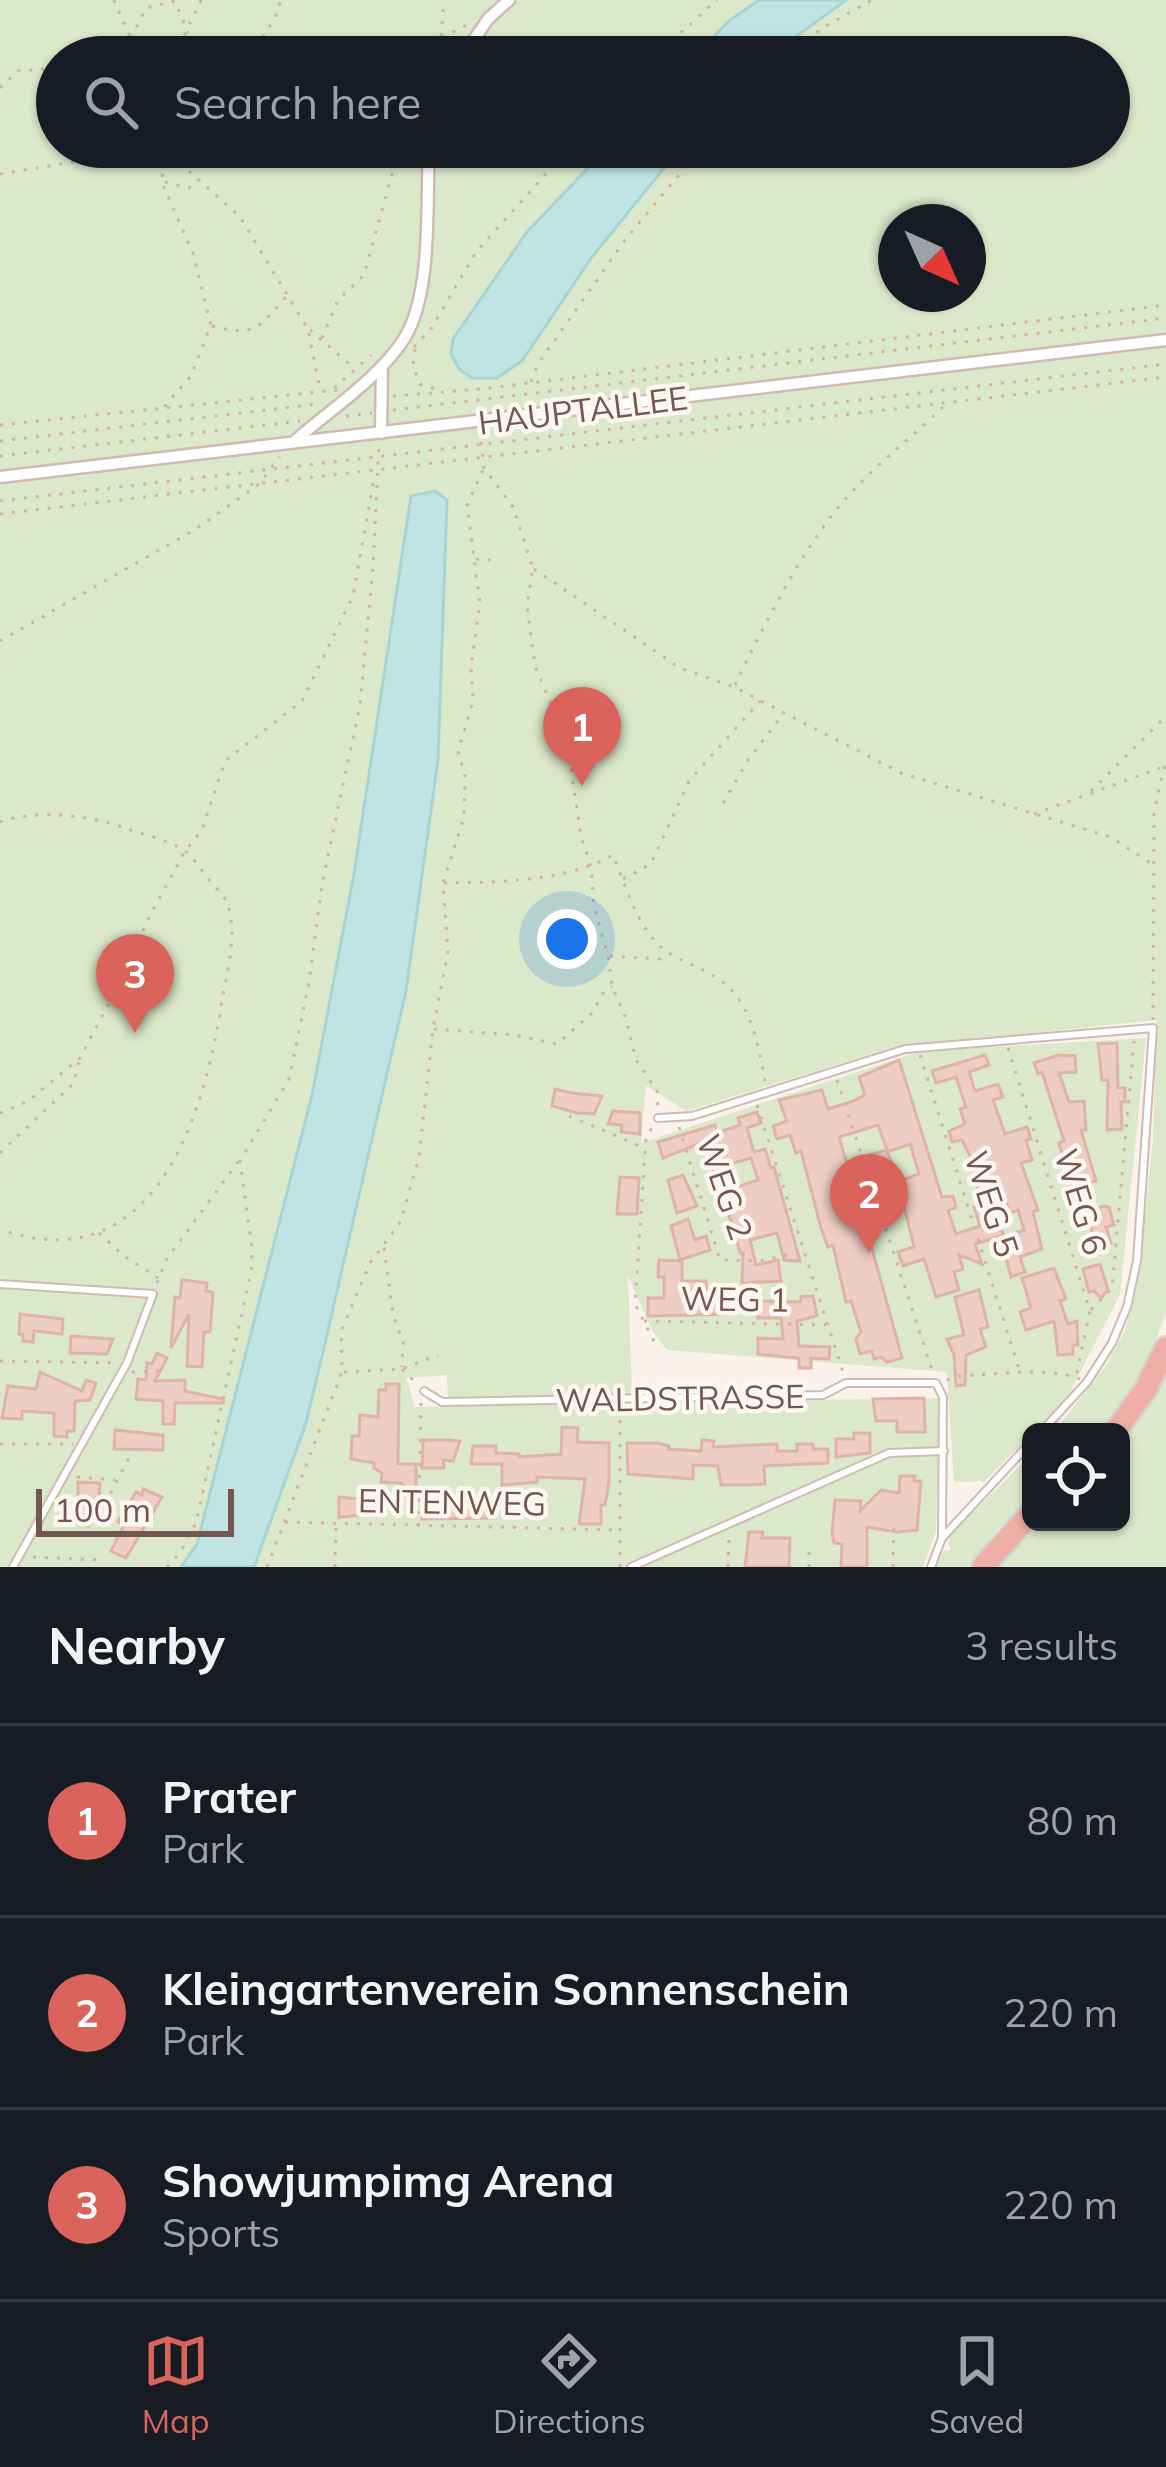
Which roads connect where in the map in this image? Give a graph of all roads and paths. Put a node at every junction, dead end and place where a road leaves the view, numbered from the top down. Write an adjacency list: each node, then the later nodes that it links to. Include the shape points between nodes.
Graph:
1 (114, 0): 10 (path)
2 (201, 0): 9 (path)
3 (281, 0): 13 (path)
4 (444, 0): 14 (path)
5 (509, 0): 8 (street)
6 (717, 0): 17 (path)
7 (872, 0): 18 (path)
8 (488, 19): 15 (path); 16 (street)
9 (188, 33): 11 (path, via 179,6 164,2 146,8); 12 (path)
10 (130, 36)
11 (132, 36)
12 (186, 36)
13 (263, 36)
14 (441, 36)
15 (446, 36)
16 (476, 36)
17 (677, 36)
18 (813, 36)
19 (36, 69): 20 (path, via 18,70)
20 (0, 88)
21 (36, 168): 28 (path)
22 (161, 168): 30 (path)
23 (188, 168): 29 (path)
24 (394, 168): 36 (path, via 364,274 338,300)
25 (427, 168): 41 (street, via 416,314)
26 (551, 168): 38 (path, via 476,252)
27 (685, 168): 44 (path, via 625,240)
28 (0, 174)
29 (201, 178): 30 (path, via 189,188); 31 (path, via 240,217)
30 (162, 182): 34 (path, via 193,253)
31 (288, 295): 34 (path, via 257,329); 35 (path)
32 (1166, 305): 44 (path)
33 (1166, 319): 53 (path)
34 (211, 325): 52 (path, via 191,376)
35 (308, 328): 36 (path); 45 (path)
36 (322, 338): 42 (path)
37 (1166, 340): 55 (street, HAUPTALLEE)
38 (415, 347): 41 (path); 48 (path, via 420,384)
39 (371, 355): 42 (path)
40 (1166, 364): 60 (path)
41 (382, 365): 47 (street); 49 (street)
42 (355, 370): 46 (path)
43 (1166, 377): 51 (path)
44 (531, 382): 48 (path)
45 (321, 390): 46 (path); 52 (path)
46 (332, 390): 47 (path)
47 (352, 392): 50 (street)
48 (445, 392): 49 (path)
49 (382, 397): 53 (street)
50 (340, 402): 54 (street); 58 (path)
51 (947, 404): 63 (path); 75 (path, via 826,522)
52 (164, 407): 56 (path)
53 (381, 412): 54 (path); 57 (street)
54 (321, 419): 59 (street); 61 (path)
55 (480, 422): 57 (street, HAUPTALLEE); 60 (path)
56 (0, 425)
57 (381, 433): 59 (street, HAUPTALLEE); 62 (path)
58 (0, 441)
59 (293, 442): 65 (path); 67 (street, HAUPTALLEE)
60 (481, 446): 62 (path); 63 (path)
61 (0, 456)
62 (376, 458): 65 (path); 66 (path)
63 (482, 458): 64 (path); 66 (path)
64 (484, 468): 71 (path, via 467,505); 73 (path, via 513,507)
65 (269, 470): 68 (path); 69 (path)
66 (376, 472): 68 (path); 85 (path, via 353,596 302,701 225,761 202,830); 108 (path, via 360,704 309,983 289,1079)
67 (0, 477)
68 (259, 484): 70 (path); 74 (path)
69 (0, 501)
70 (0, 514)
71 (474, 559): 72 (path); 89 (path, via 480,603 473,701 458,751 464,817)
72 (494, 560)
73 (533, 568): 75 (path, via 680,668); 87 (path, via 527,606 535,666 567,743)
74 (0, 641)
75 (734, 687): 76 (path)
76 (761, 700): 77 (path); 88 (path, via 689,781 651,864)
77 (785, 711): 82 (path); 83 (path, via 901,773)
78 (1166, 716): 81 (path)
79 (1166, 757): 80 (path)
80 (1161, 767): 81 (path); 86 (path)
81 (1089, 793): 83 (path)
82 (723, 803)
83 (1033, 815): 86 (path, via 1110,837)
84 (0, 822): 85 (path, via 23,814 107,821)
85 (185, 851): 98 (path); 110 (path, via 227,902 231,940 215,1050 188,1133 156,1192 122,1223)
86 (1154, 866): 93 (path)
87 (591, 867): 88 (path, via 613,854); 89 (path); 91 (path)
88 (623, 879): 90 (path)
89 (443, 883): 94 (path, via 448,952)
90 (667, 952): 91 (path, via 660,959); 100 (path, via 723,981 745,1009)
91 (608, 956): 92 (path)
92 (612, 986): 94 (path, via 557,1044); 104 (path, via 636,1060 658,1091)
93 (1153, 1028): 95 (lane); 130 (lane, via 1136,1261 1120,1325)
94 (433, 1029): 111 (path, via 419,1157 401,1221)
95 (1138, 1029): 96 (lane); 116 (path, via 1112,1288)
96 (1006, 1040): 97 (lane); 116 (path, WEG 6)
97 (917, 1048): 99 (lane); 127 (path, WEG 5)
98 (80, 1058): 102 (path); 107 (path, via 73,1084)
99 (834, 1071): 100 (lane); 132 (path)
100 (768, 1093): 101 (lane)
101 (754, 1097): 105 (lane); 112 (path)
102 (0, 1113)
103 (569, 1116): 106 (path)
104 (658, 1118): 105 (lane); 106 (path)
105 (677, 1119): 112 (path, WEG 2, via 721,1260)
106 (645, 1148): 117 (path, via 635,1304)
107 (0, 1153)
108 (239, 1161): 113 (path); 157 (path, via 253,1248 247,1300 196,1523)
109 (0, 1229): 110 (path, via 27,1239)
110 (98, 1232): 113 (path)
111 (383, 1246): 124 (path, via 404,1342); 126 (path, via 340,1331)
112 (806, 1250): 118 (path)
113 (159, 1279): 115 (path)
114 (0, 1284): 115 (lane)
115 (153, 1294): 123 (lane)
116 (1090, 1311): 129 (path, WEG 6)
117 (642, 1321): 118 (path, WEG 1); 119 (path)
118 (828, 1325): 131 (path)
119 (654, 1341)
120 (1166, 1348): 136 (highway)
121 (437, 1355): 124 (path)
122 (0, 1361): 123 (path)
123 (127, 1363): 128 (lane)
124 (402, 1369): 126 (path); 133 (path)
125 (160, 1371): 128 (path)
126 (342, 1372): 146 (path)
127 (1021, 1374): 129 (path); 132 (path)
128 (119, 1376): 138 (lane)
129 (1076, 1378): 130 (path)
130 (1087, 1382): 135 (lane)
131 (846, 1383): 132 (lane, WALDSTRASSE); 134 (lane, WALDSTRASSE, via 823,1395)
132 (936, 1383): 139 (lane)
133 (424, 1391): 134 (lane, WALDSTRASSE, via 442,1402); 150 (path)
134 (622, 1399): 151 (path)
135 (1049, 1423)
136 (1121, 1423)
137 (0, 1444): 138 (path)
138 (81, 1444): 142 (lane)
139 (944, 1451): 147 (lane, via 890,1453); 152 (lane)
140 (132, 1452): 143 (path)
141 (1022, 1452): 152 (lane)
142 (64, 1476): 143 (path); 154 (lane)
143 (117, 1480): 144 (path)
144 (105, 1504)
145 (894, 1521): 164 (path)
146 (284, 1522): 149 (path, ENTENWEG); 158 (path)
147 (730, 1523): 161 (lane); 162 (path)
148 (1022, 1523): 166 (highway)
149 (336, 1524): 150 (path, ENTENWEG); 159 (path)
150 (418, 1526): 151 (path, ENTENWEG)
151 (619, 1530): 160 (path)
152 (943, 1538): 165 (lane)
153 (809, 1548): 163 (path)
154 (19, 1556): 155 (path); 156 (lane)
155 (103, 1560)
156 (13, 1567)
157 (167, 1567)
158 (267, 1567)
159 (334, 1567)
160 (620, 1567)
161 (631, 1567)
162 (728, 1567)
163 (809, 1567)
164 (892, 1567)
165 (931, 1567)
166 (983, 1567)

